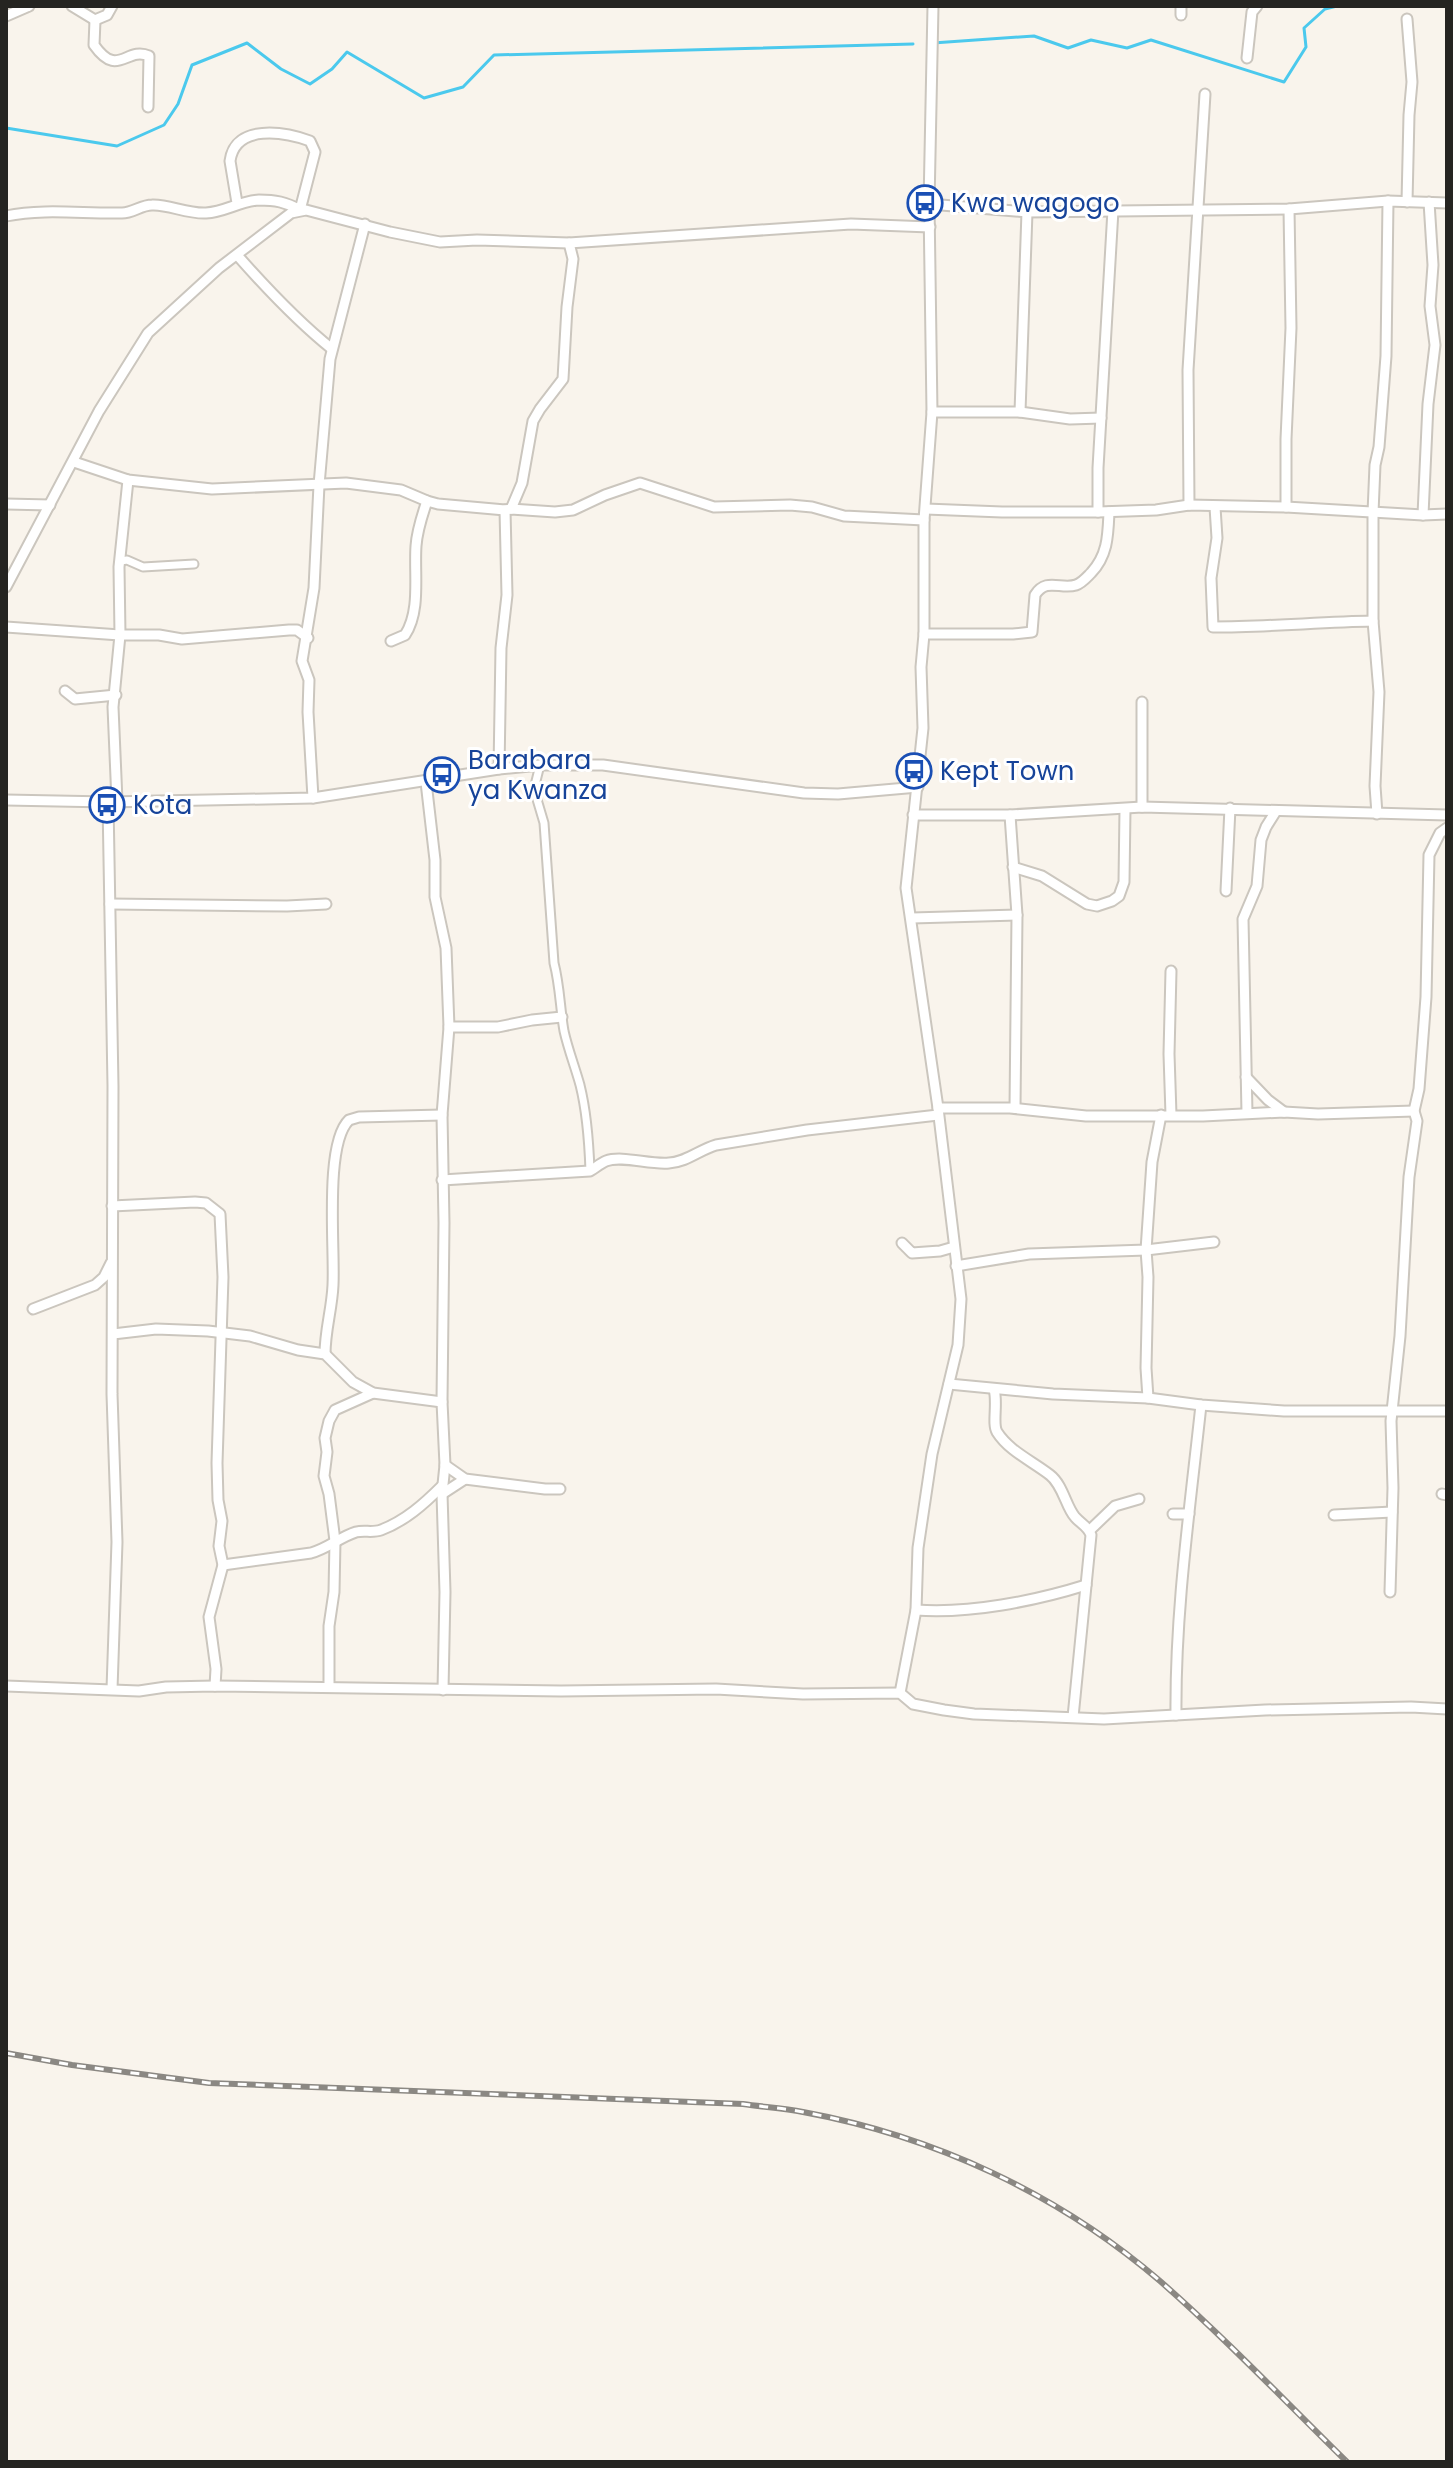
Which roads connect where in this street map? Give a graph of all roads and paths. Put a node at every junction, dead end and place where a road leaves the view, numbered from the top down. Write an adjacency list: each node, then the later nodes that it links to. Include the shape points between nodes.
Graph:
1 (29, 6): 6 (street)
2 (72, 6): 8 (street)
3 (112, 6): 8 (street)
4 (933, 6): 17 (street)
5 (1257, 6): 9 (street)
6 (6, 16)
7 (1407, 19): 13 (street, via 1412,82)
8 (95, 20): 11 (street, via 94,45 104,58 149,56)
9 (1247, 58)
10 (1205, 94): 21 (street)
11 (148, 107)
12 (1388, 201): 13 (street); 18 (street); 43 (street, via 1386,356)
13 (1407, 202): 14 (street)
14 (1429, 202): 16 (street); 46 (street, via 1435,345)
15 (237, 203): 19 (street, via 285,201); 19 (street, via 230,161 239,141 258,133 296,136 310,141 315,152); 23 (street, via 208,213 147,205 130,213 37,211)
16 (1447, 203)
17 (929, 204): 22 (street); 25 (street)
18 (1289, 209): 21 (street); 40 (street)
19 (300, 210): 24 (street); 27 (street)
20 (1113, 210): 21 (street); 22 (street); 31 (street)
21 (1197, 210): 38 (street, via 1188,370)
22 (1027, 212): 30 (street)
23 (6, 216)
24 (365, 224): 26 (street, via 440,242); 28 (street)
25 (930, 227): 26 (street, via 822,225); 29 (street)
26 (569, 243): 41 (street, via 573,259 563,379 533,421 522,483)
27 (237, 255): 28 (street); 32 (street, via 148,333)
28 (332, 349): 34 (street)
29 (932, 412): 30 (street); 44 (street)
30 (1020, 412): 31 (street)
31 (1101, 418): 42 (street)
32 (74, 462): 33 (street); 37 (street)
33 (128, 480): 34 (street, via 212,489); 47 (street)
34 (319, 485): 35 (street, via 381,487); 54 (street)
35 (427, 501): 41 (street); 55 (street, via 416,543 412,623 405,635)
36 (6, 504): 37 (street)
37 (50, 505): 49 (street)
38 (1189, 505): 39 (street); 42 (street)
39 (1215, 507): 40 (street); 50 (street, via 1213,627)
40 (1286, 507): 43 (street)
41 (508, 510): 44 (street, via 573,510 640,483 714,507 790,505 844,516); 60 (street)
42 (1103, 512): 44 (street); 52 (street, via 1108,540 1100,563 1079,584 1038,590 1031,633)
43 (1373, 513): 46 (street); 50 (street)
44 (925, 514): 52 (street)
45 (1447, 514): 46 (street)
46 (1423, 515)
47 (121, 561): 48 (street, via 143,567); 53 (street)
48 (194, 564)
49 (6, 587)
50 (1373, 621): 70 (street, via 1379,692)
51 (6, 627): 53 (street)
52 (924, 634): 62 (street)
53 (120, 635): 54 (street, via 182,639 297,630); 57 (street)
54 (308, 638): 63 (street, via 302,661 309,680)
55 (391, 641)
56 (65, 691): 57 (street, via 75,699)
57 (116, 695): 65 (street)
58 (1142, 702): 66 (street)
59 (540, 765): 60 (street); 62 (street, via 603,765 804,793); 82 (street, via 535,785 543,814)
60 (499, 769): 61 (street)
61 (426, 782): 63 (street); 83 (street, via 435,897 446,948)
62 (918, 787): 71 (street)
63 (313, 798): 65 (street)
64 (6, 800): 65 (street)
65 (112, 801): 77 (street)
66 (1142, 807): 67 (street); 68 (street)
67 (1230, 808): 69 (street); 76 (street)
68 (1125, 809): 72 (street); 75 (street, via 1124,882 1112,901 1087,904 1042,876)
69 (1276, 811): 70 (street); 84 (street, via 1261,840 1257,886 1243,919)
70 (1377, 814): 73 (street)
71 (913, 815): 72 (street); 80 (street, via 906,888)
72 (1010, 815): 75 (street)
73 (1447, 815)
74 (1447, 828): 86 (street, via 1429,855 1426,997)
75 (1013, 867): 79 (street)
76 (1226, 891)
77 (110, 904): 78 (street); 94 (street)
78 (326, 904)
79 (1017, 915): 80 (street); 85 (street)
80 (912, 918): 87 (street)
81 (1171, 971): 91 (street)
82 (562, 1017): 83 (street, via 498,1027); 92 (street, via 584,1105)
83 (449, 1027): 90 (street)
84 (1246, 1077): 88 (street); 89 (street)
85 (1015, 1108): 87 (street); 91 (street, via 1086,1116)
86 (1414, 1111): 88 (street); 111 (street)
87 (938, 1112): 92 (street, via 716,1145 670,1163 606,1161); 97 (street)
88 (1284, 1112): 89 (street)
89 (1247, 1113): 91 (street)
90 (442, 1115): 93 (street); 104 (street, via 359,1117 349,1120 338,1137)
91 (1166, 1115): 98 (street, via 1152,1162)
92 (590, 1171): 93 (street)
93 (442, 1180): 109 (street)
94 (112, 1206): 99 (street); 102 (street, via 195,1202 215,1208 222,1226)
95 (1214, 1242): 98 (street)
96 (902, 1243): 97 (street, via 912,1253)
97 (954, 1247): 100 (street)
98 (1146, 1250): 100 (street, via 1029,1254); 108 (street)
99 (113, 1260): 101 (street, via 95,1285); 103 (street)
100 (956, 1266): 105 (street, via 961,1299)
101 (33, 1309)
102 (222, 1333): 103 (street, via 156,1329); 104 (street); 124 (street, via 217,1463)
103 (113, 1334): 131 (street, via 117,1542)
104 (325, 1354): 107 (street, via 353,1382)
105 (949, 1384): 106 (street); 127 (street, via 918,1548)
106 (994, 1389): 108 (street); 122 (street, via 996,1430 1050,1475 1074,1517)
107 (373, 1393): 109 (street); 123 (street, via 335,1410 329,1421 324,1476)
108 (1148, 1398): 110 (street)
109 (442, 1402): 113 (street)
110 (1201, 1405): 111 (street); 120 (street)
111 (1392, 1411): 112 (street); 118 (street)
112 (1447, 1411)
113 (445, 1465): 114 (street); 115 (street)
114 (465, 1479): 115 (street); 116 (street)
115 (443, 1489): 123 (street, via 402,1520); 132 (street)
116 (560, 1489)
117 (1139, 1499): 122 (street, via 1115,1506)
118 (1392, 1512): 121 (street); 126 (street)
119 (1173, 1514): 120 (street)
120 (1189, 1514): 135 (street)
121 (1334, 1515)
122 (1090, 1530): 125 (street)
123 (335, 1541): 124 (street, via 311,1553); 130 (street)
124 (223, 1565): 129 (street, via 209,1617)
125 (1086, 1585): 127 (street, via 1036,1600); 136 (street)
126 (1390, 1592)
127 (916, 1610): 133 (street)
128 (6, 1686): 131 (street)
129 (215, 1686): 130 (street); 131 (street)
130 (329, 1687): 132 (street)
131 (112, 1689)
132 (443, 1690): 133 (street)
133 (900, 1693): 136 (street, via 913,1704 944,1710)
134 (1447, 1709): 135 (street)
135 (1176, 1715): 136 (street)
136 (1073, 1717)

